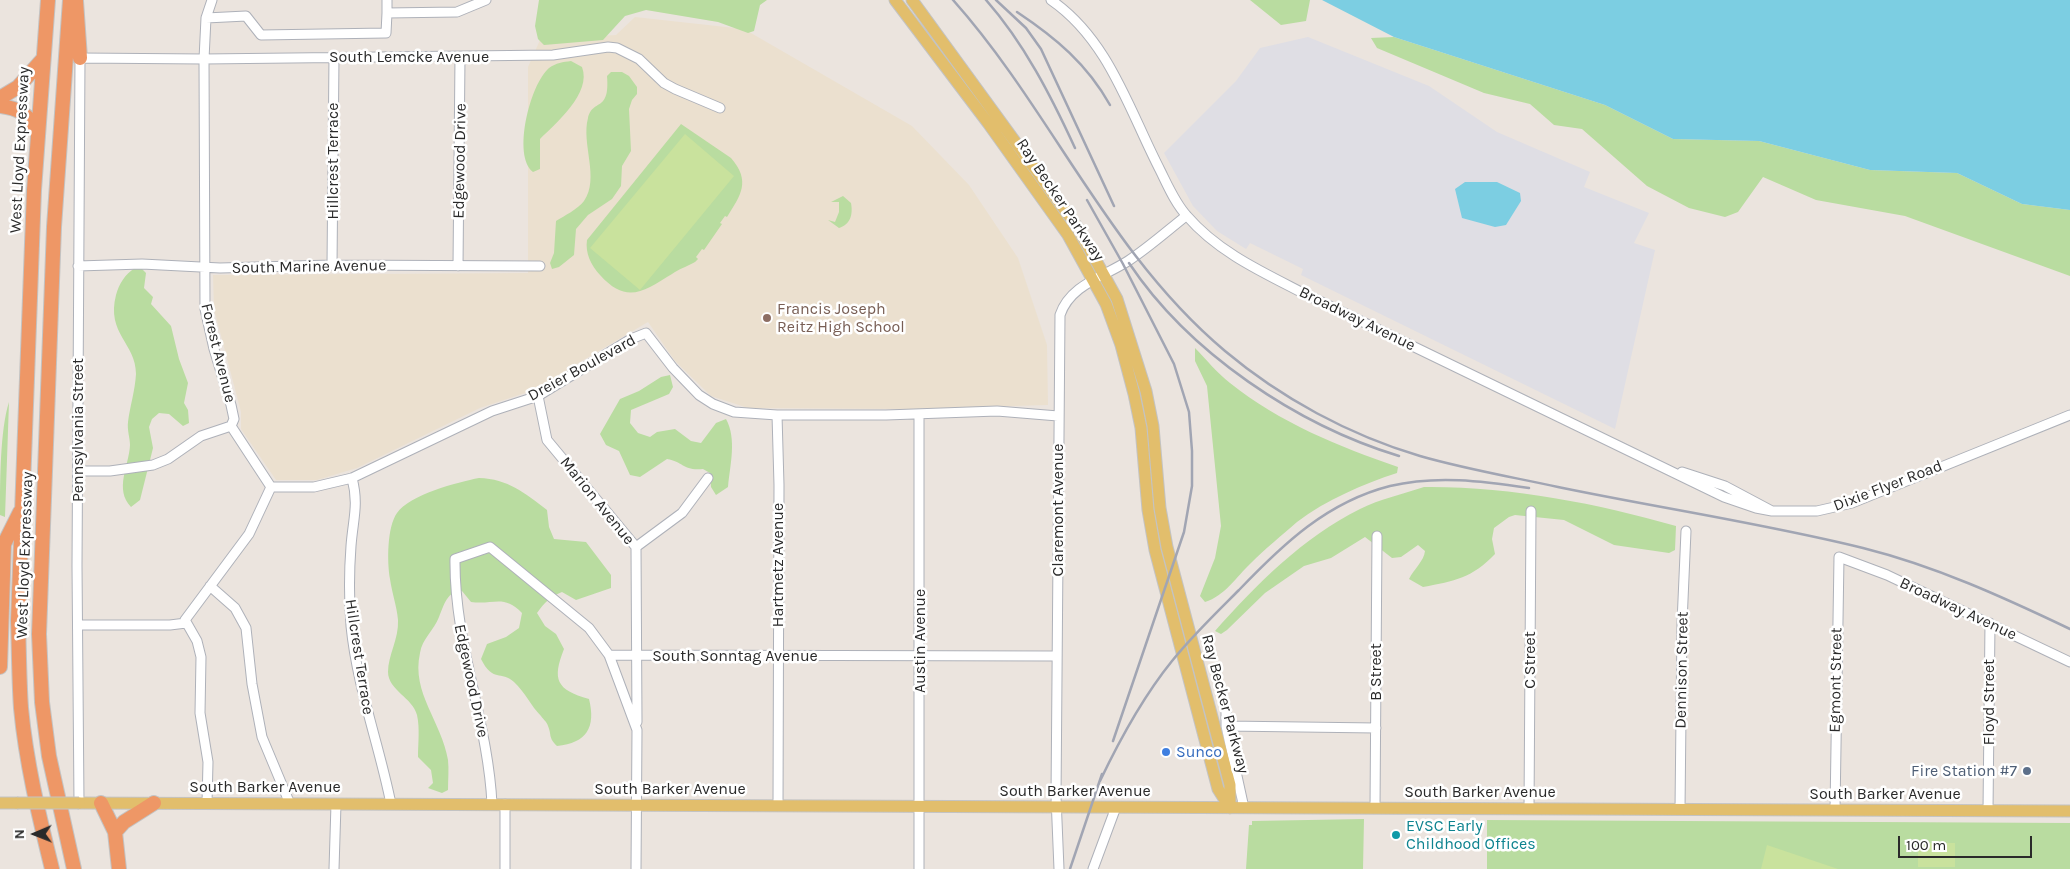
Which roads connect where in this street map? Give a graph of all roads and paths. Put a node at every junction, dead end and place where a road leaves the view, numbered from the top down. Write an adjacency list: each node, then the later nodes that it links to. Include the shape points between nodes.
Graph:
1 (48, 0): 15 (highway, West Lloyd Expressway)
2 (70, 0): 86 (highway, West Lloyd Expressway, via 54,227 39,634 42,702 49,756)
3 (76, 0): 14 (highway)
4 (212, 0): 11 (street, Forest Avenue)
5 (387, 0): 10 (street)
6 (486, 0): 10 (street, via 457,12)
7 (895, 0): 28 (main road, Ray Becker Parkway, via 922,32 1052,212)
8 (912, 0): 27 (main road, Ray Becker Parkway, via 1073,220)
9 (1051, 0): 21 (street, Broadway Avenue, via 1097,45 1171,193)
10 (387, 13): 11 (street, via 386,33 261,34 246,16)
11 (206, 18): 16 (street, Forest Avenue)
12 (334, 57): 13 (street, South Lemcke Avenue); 16 (street, South Lemcke Avenue); 22 (street, Hillcrest Terrace)
13 (460, 57): 19 (street, South Lemcke Avenue, via 553,55 617,48 639,59 669,86); 24 (street, Edgewood Drive)
14 (80, 58): 16 (street, South Lemcke Avenue); 23 (street, Pennsylvania Street)
15 (43, 59): 17 (highway, via 18,87); 20 (highway, West Lloyd Expressway)
16 (204, 59): 26 (street, Forest Avenue)
17 (0, 98)
18 (0, 106): 20 (highway, via 25,114)
19 (720, 108)
20 (37, 132): 39 (highway, West Lloyd Expressway)
21 (1186, 216): 27 (street, Claremont Avenue, via 1128,261); 40 (street, Broadway Avenue, via 1220,246 1254,268 1734,502)
22 (332, 265): 24 (street, South Marine Avenue); 26 (street, South Marine Avenue)
23 (78, 266): 26 (street, South Marine Avenue, via 142,264); 35 (street, Pennsylvania Street)
24 (458, 266): 25 (street, South Marine Avenue)
25 (540, 266)
26 (204, 267): 34 (street, Forest Avenue, via 205,310 231,405 234,419)
27 (1104, 274): 28 (street, Claremont Avenue); 76 (main road, Ray Becker Parkway, via 1125,320 1146,391 1167,547 1230,786)
28 (1094, 279): 33 (street, Claremont Avenue, via 1068,298 1060,316); 76 (main road, Ray Becker Parkway, via 1128,367 1141,428 1148,510 1158,559 1218,789)
29 (538, 396): 31 (street, Dreier Boulevard, via 646,333 687,384 713,404 734,412); 36 (street, Dreier Boulevard, via 468,421); 44 (street, Marion Avenue, via 547,440)
30 (919, 414): 31 (street, Dreier Boulevard); 33 (street, Dreier Boulevard, via 997,411); 53 (street, Austin Avenue)
31 (776, 415): 51 (street, Hartmetz Avenue)
32 (2070, 415): 40 (street, Dixie Flyer Road, via 1852,503 1817,511)
33 (1058, 416): 54 (street, Claremont Avenue)
34 (231, 426): 35 (street, via 201,436 168,459 153,465); 38 (street, Forest Avenue)
35 (78, 471): 49 (street, Pennsylvania Street)
36 (352, 478): 38 (street, Dreier Boulevard, via 314,487); 68 (street, Hillcrest Terrace, via 357,498 349,566 351,627 368,720)
37 (708, 478): 44 (street, via 682,513)
38 (271, 487): 46 (street, via 249,534)
39 (21, 509): 56 (highway, via 4,544); 85 (highway, West Lloyd Expressway, via 18,620 21,709 39,819)
40 (1772, 510)
41 (1531, 512): 79 (street, C Street)
42 (1686, 531): 80 (street, Dennison Street)
43 (1378, 536): 59 (street, B Street)
44 (636, 547): 52 (street, Marion Avenue)
45 (1845, 560): 48 (street, Broadway Avenue, via 1887,575); 81 (street, Egmont Street, via 1839,558 1837,577)
46 (210, 586): 47 (street, via 189,613); 66 (street, via 235,608 246,628 262,738)
47 (186, 623): 49 (street); 65 (street, via 197,641 201,657 200,713 208,762)
48 (1990, 623): 55 (street, Broadway Avenue); 82 (street, Floyd Street)
49 (78, 625): 62 (street, Pennsylvania Street)
50 (609, 655): 52 (street, South Sonntag Avenue); 60 (street, Marion Avenue); 69 (street, Edgewood Drive, via 589,628 490,547 457,559 458,619 484,743)
51 (778, 655): 52 (street, South Sonntag Avenue); 53 (street, South Sonntag Avenue); 72 (street, Hartmetz Avenue)
52 (636, 656): 60 (street, Marion Avenue)
53 (919, 656): 54 (street, South Sonntag Avenue); 73 (street, Austin Avenue)
54 (1057, 656): 74 (street, Claremont Avenue)
55 (2070, 662)
56 (0, 667)
57 (1226, 708): 58 (street)
58 (1226, 726): 59 (street); 77 (street)
59 (1376, 728): 78 (street, B Street)
60 (637, 730): 71 (street, Marion Avenue)
61 (0, 803): 62 (main road, South Barker Avenue, bridge)
62 (80, 803): 63 (main road, South Barker Avenue)
63 (101, 803): 64 (main road, South Barker Avenue); 84 (highway)
64 (154, 803): 65 (main road, South Barker Avenue); 84 (highway, via 128,819)
65 (207, 803): 66 (main road, South Barker Avenue)
66 (290, 804): 67 (main road, South Barker Avenue)
67 (336, 804): 68 (main road, South Barker Avenue); 88 (street)
68 (391, 804): 69 (main road, South Barker Avenue)
69 (492, 804): 70 (main road, South Barker Avenue)
70 (506, 804): 71 (main road, South Barker Avenue); 89 (street)
71 (637, 805): 72 (main road, South Barker Avenue); 90 (street, Marion Avenue)
72 (778, 806): 73 (main road, South Barker Avenue)
73 (919, 806): 74 (main road, South Barker Avenue); 91 (street, Austin Avenue)
74 (1057, 807): 75 (main road, South Barker Avenue); 92 (street, Claremont Avenue)
75 (1116, 807): 76 (main road, South Barker Avenue); 93 (street)
76 (1230, 808): 77 (main road, South Barker Avenue)
77 (1244, 808): 78 (main road, South Barker Avenue)
78 (1375, 808): 79 (main road, South Barker Avenue)
79 (1529, 809): 80 (main road, South Barker Avenue)
80 (1680, 810): 81 (main road, South Barker Avenue)
81 (1835, 810): 82 (main road, South Barker Avenue)
82 (1988, 811): 83 (main road, South Barker Avenue)
83 (2070, 811)
84 (116, 832): 87 (highway)
85 (52, 869)
86 (74, 869)
87 (119, 869)
88 (334, 869)
89 (505, 869)
90 (636, 869)
91 (919, 869)
92 (1059, 869)
93 (1093, 869)

